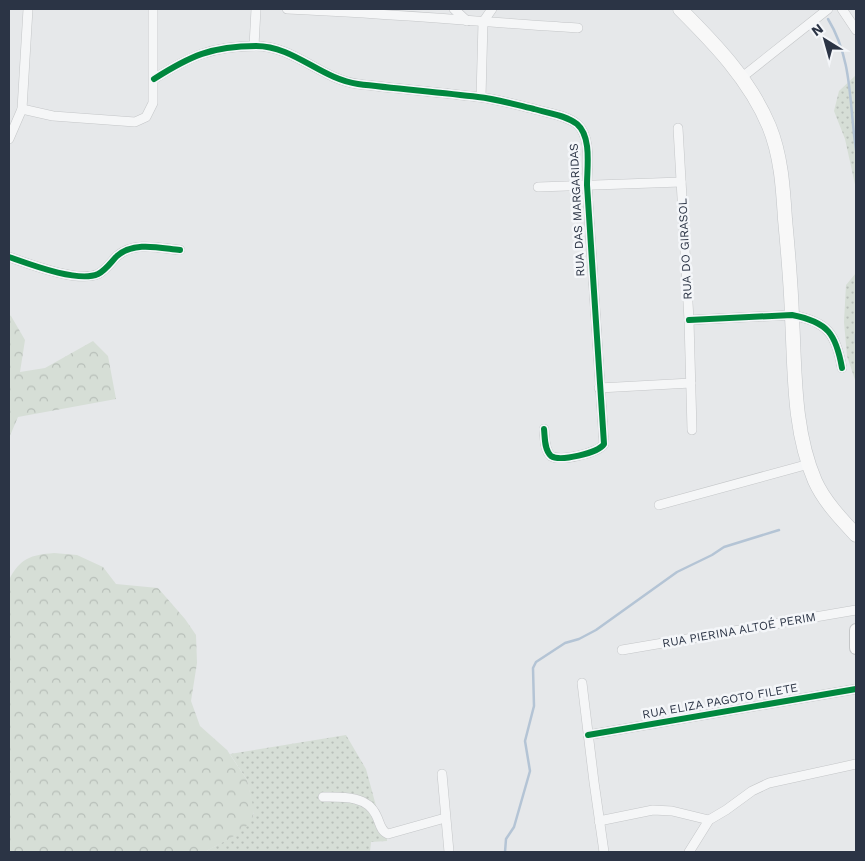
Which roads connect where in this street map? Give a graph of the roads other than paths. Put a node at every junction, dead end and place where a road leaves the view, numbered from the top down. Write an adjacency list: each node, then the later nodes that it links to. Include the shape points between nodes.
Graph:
1 (28, 9): 19 (street)
2 (153, 9): 17 (street)
3 (256, 9): 15 (street)
4 (288, 9): 10 (street)
5 (454, 9): 11 (street)
6 (492, 9): 12 (street)
7 (680, 9): 16 (main road)
8 (828, 9): 16 (street)
9 (842, 9): 14 (street)
10 (346, 10): 11 (street)
11 (467, 21): 12 (street)
12 (483, 22): 13 (street); 18 (street)
13 (578, 28)
14 (856, 30)
15 (254, 46): 17 (street, RUA DAS MARGARIDAS, via 200,54); 18 (street, RUA DAS MARGARIDAS, via 286,52 341,80)
16 (742, 78): 27 (main road, via 768,125 778,154)
17 (154, 79): 19 (street, via 153,103 146,117 135,122 53,116)
18 (480, 97): 23 (street, RUA DAS MARGARIDAS, via 576,123 584,132 586,143)
19 (22, 109): 21 (street)
20 (678, 128): 22 (street, RUA DO GIRASOL)
21 (9, 139)
22 (681, 182): 23 (street); 28 (street, RUA DO GIRASOL)
23 (587, 185): 24 (street); 31 (street, RUA DAS MARGARIDAS)
24 (538, 187)
25 (180, 250): 26 (street, via 132,248 91,276 63,274)
26 (9, 257)
27 (792, 315): 28 (street); 29 (street, via 810,320 829,332 838,347); 34 (main road, via 795,383)
28 (689, 320): 30 (street, RUA DO GIRASOL)
29 (842, 368)
30 (691, 383): 31 (street); 33 (street, RUA DO GIRASOL)
31 (599, 388): 32 (street, RUA DAS MARGARIDAS, via 604,444 600,449 566,458 554,457 547,449)
32 (544, 429)
33 (692, 430)
34 (809, 464): 35 (street); 36 (main road, via 820,491)
35 (659, 505)
36 (856, 535)
37 (856, 610): 40 (street, RUA PIERINA ALTOÉ PERIM)
38 (856, 630): 39 (street)
39 (856, 648)
40 (622, 650)
41 (582, 683): 43 (street)
42 (856, 689): 43 (street, RUA ELIZA PAGOTO FILETE)
43 (588, 735): 49 (street)
44 (856, 764): 48 (street, via 769,783)
45 (442, 774): 47 (street)
46 (323, 797): 47 (street, via 346,797 365,802 373,809 386,834)
47 (445, 818): 50 (street)
48 (709, 820): 49 (street, via 653,810); 52 (street)
49 (599, 821): 51 (street)
50 (448, 849)
51 (604, 852)
52 (688, 852)

